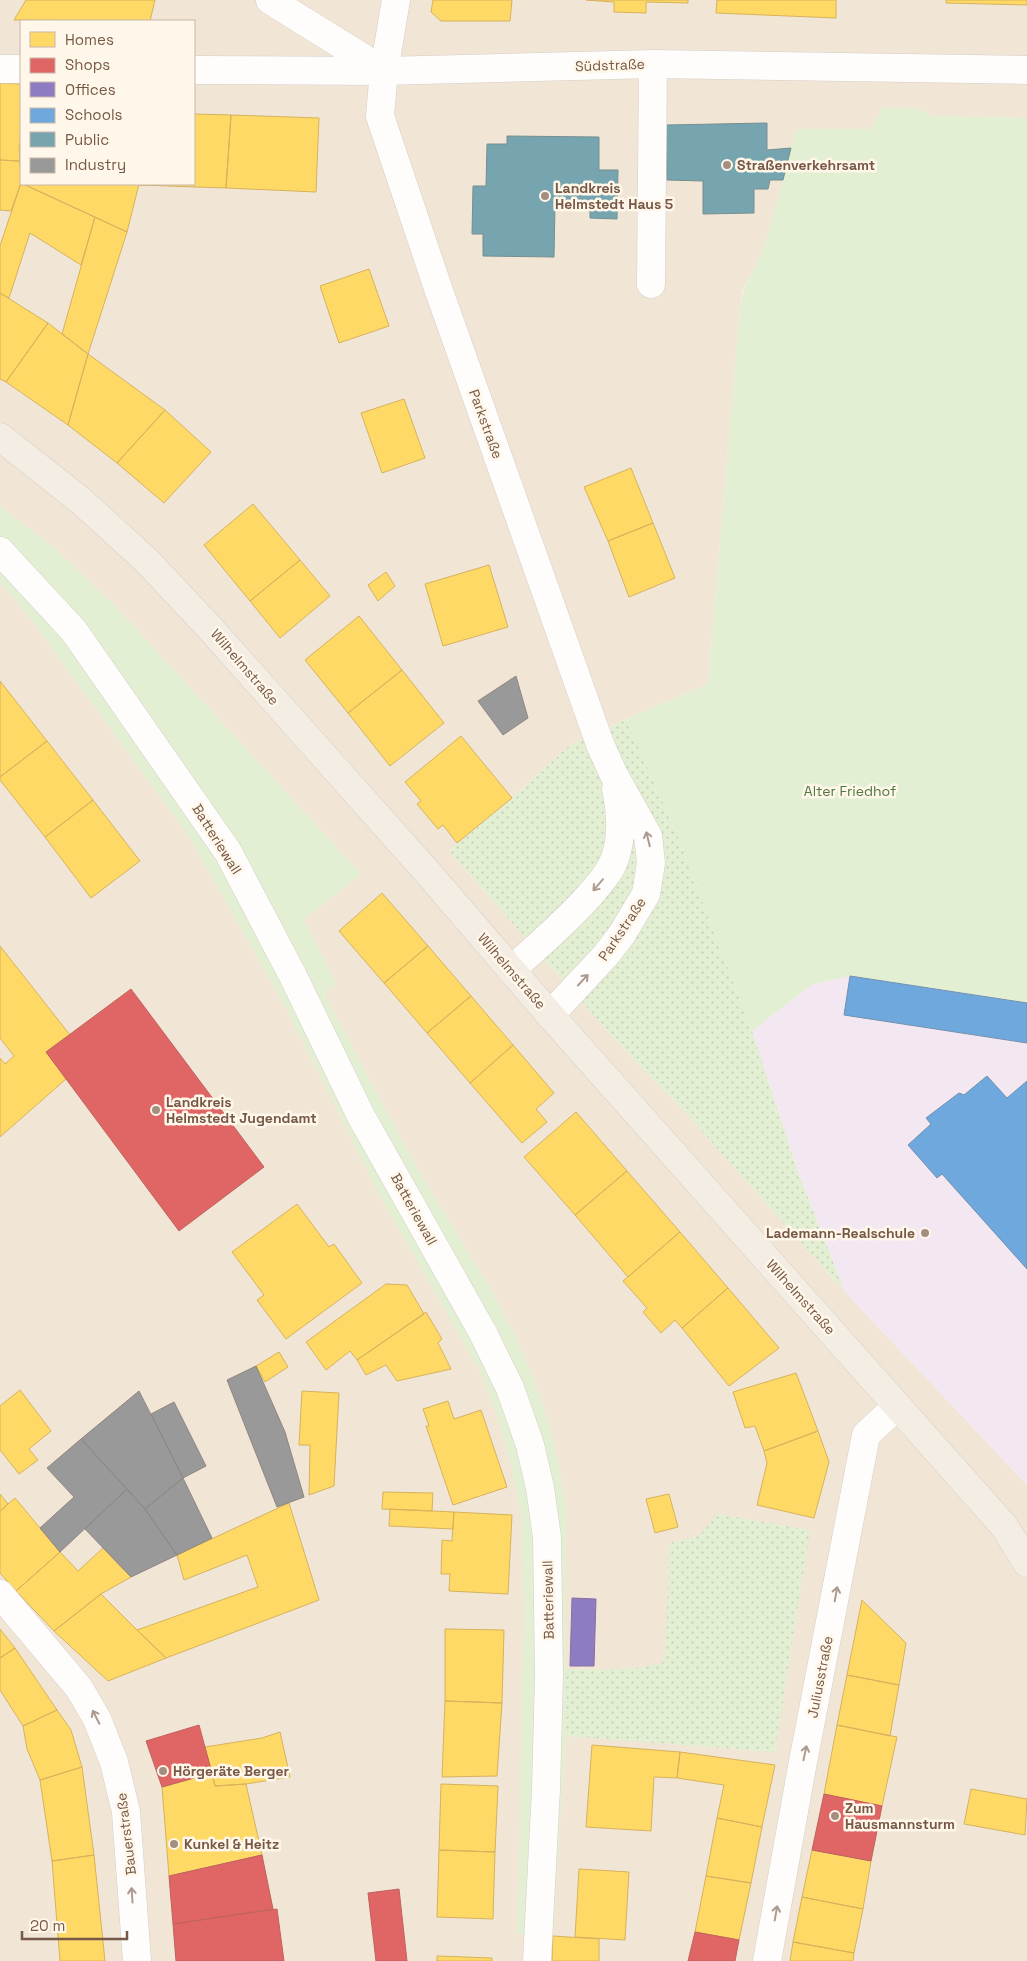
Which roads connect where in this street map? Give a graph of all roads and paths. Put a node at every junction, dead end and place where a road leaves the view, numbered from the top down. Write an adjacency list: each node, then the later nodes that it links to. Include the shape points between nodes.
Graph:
1 (270, 0): 8 (street)
2 (396, 0): 8 (street, Parkstraße)
3 (653, 64): 7 (street, Südstraße); 8 (street, Südstraße); 9 (street)
4 (0, 69): 5 (street)
5 (20, 69)
6 (195, 70): 8 (street, Südstraße)
7 (1027, 70)
8 (384, 71): 12 (street, Parkstraße, via 380,116 442,301)
9 (651, 284)
10 (0, 438): 13 (main road, Wilhelmstraße, via 80,500 147,561 429,874)
11 (0, 551): 21 (street, Batteriewall, via 74,631 228,852 361,1116 483,1333 510,1388 530,1446 547,1536 549,1676)
12 (613, 773): 13 (street, Parkstraße, one-way to 13, via 621,811 620,834 615,858 606,877 569,919); 14 (street, Parkstraße, one-way to 12, via 606,955 646,894 651,863 648,836)
13 (511, 970): 14 (main road, Wilhelmstraße)
14 (550, 1016): 15 (main road, Wilhelmstraße)
15 (897, 1406): 16 (main road, Wilhelmstraße); 22 (street, Juliusstraße, one-way to 15, via 866,1435)
16 (1004, 1526): 17 (main road, Wilhelmstraße); 18 (main road, Wilhelmstraße)
17 (1027, 1544)
18 (1027, 1563)
19 (0, 1594): 20 (street, Bauerstraße, one-way to 19, via 126,1812 114,1762 97,1719 79,1688)
20 (137, 1961)
21 (537, 1961)
22 (767, 1961)

